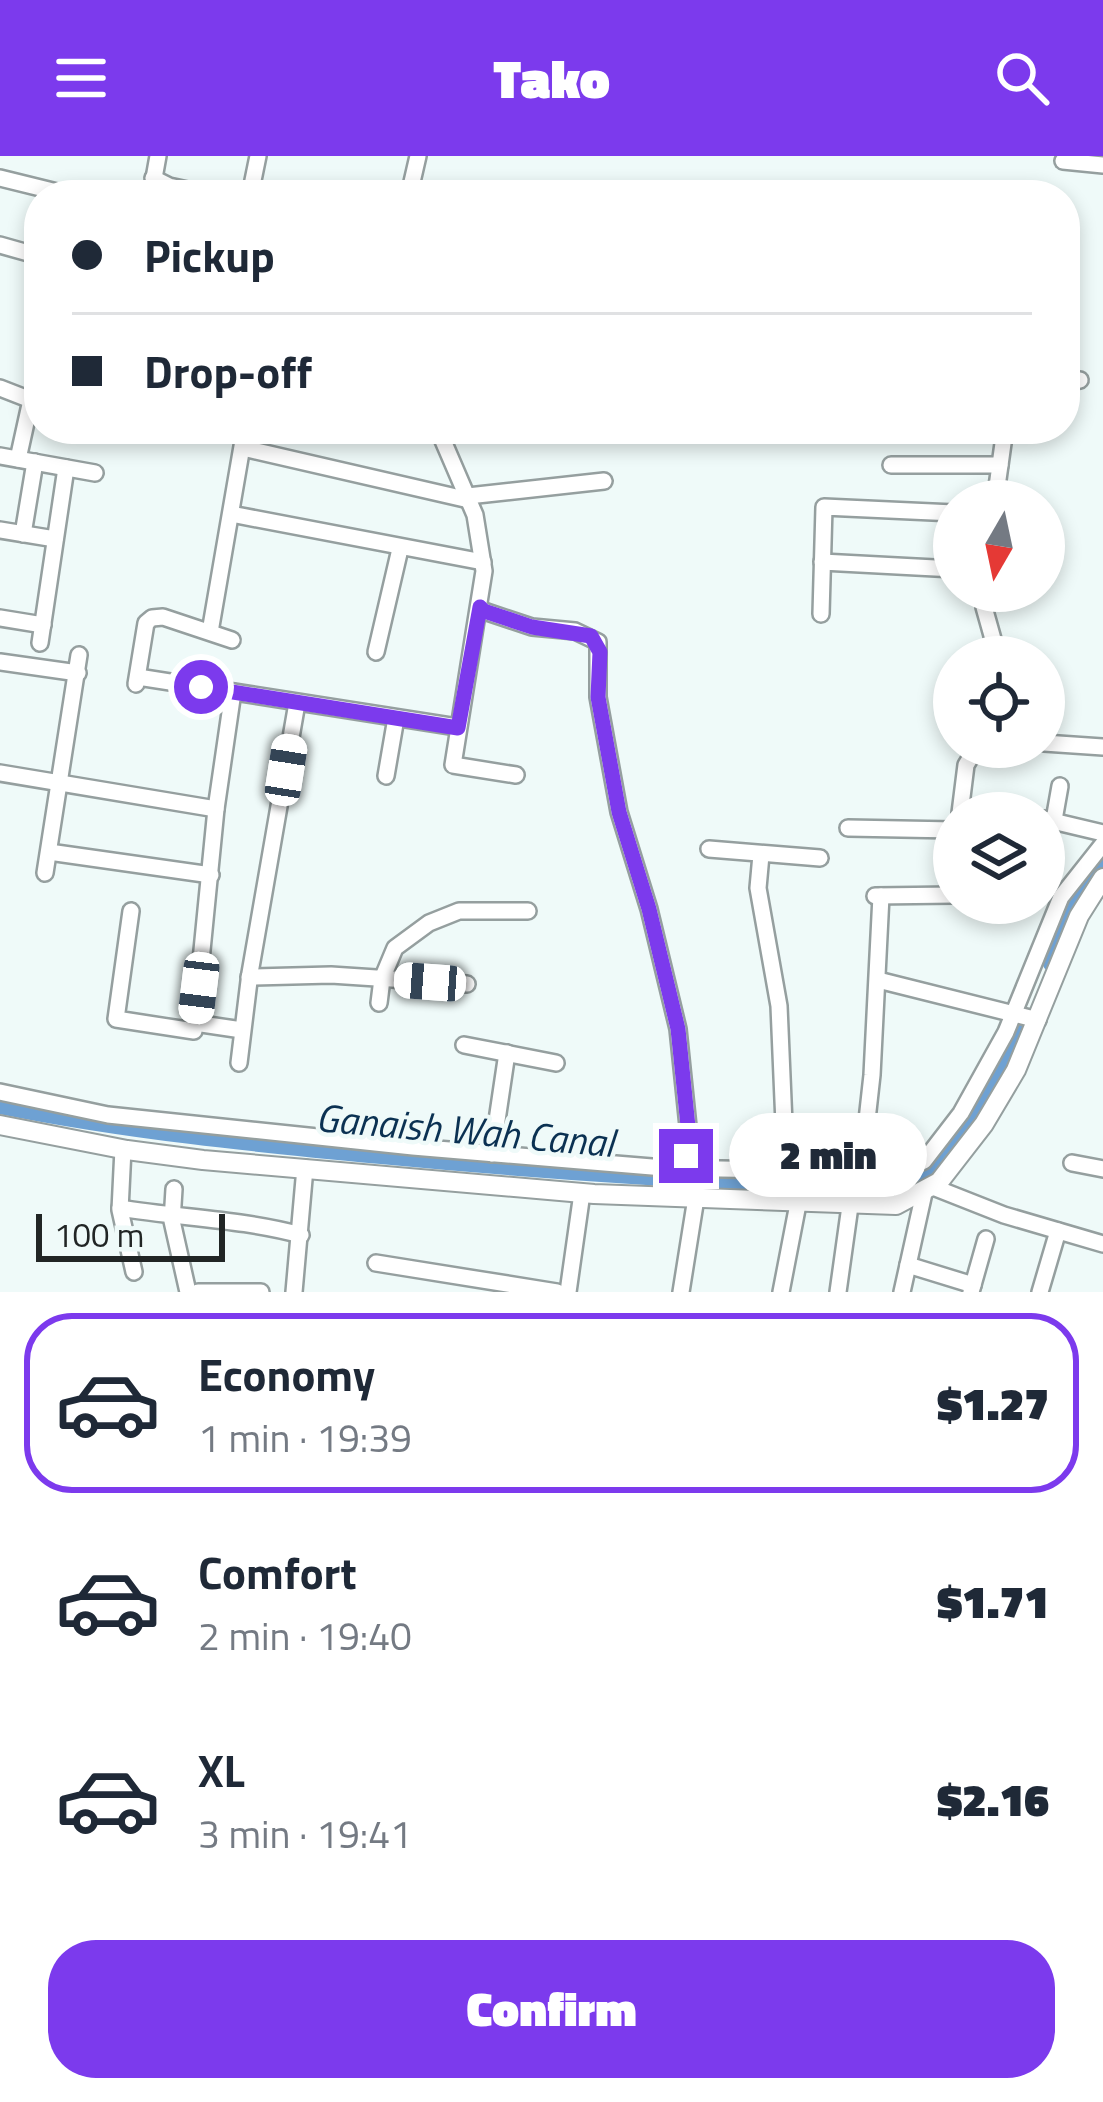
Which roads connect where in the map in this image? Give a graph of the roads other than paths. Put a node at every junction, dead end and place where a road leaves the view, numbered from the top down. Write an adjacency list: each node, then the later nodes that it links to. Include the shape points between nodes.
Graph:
1 (1063, 161): 2 (street)
2 (1103, 165)
3 (29, 444): 9 (street)
4 (243, 444): 7 (street)
5 (445, 444): 16 (street)
6 (1003, 444): 11 (street)
7 (243, 448): 16 (street); 18 (street)
8 (0, 456): 9 (street)
9 (27, 461): 12 (street); 20 (street)
10 (891, 465): 11 (street)
11 (1000, 465): 14 (street)
12 (66, 468): 13 (street); 21 (street)
13 (95, 473)
14 (998, 480)
15 (604, 481): 16 (street)
16 (469, 498): 23 (street)
17 (933, 512): 24 (street, via 824,507)
18 (231, 514): 22 (street); 30 (street)
19 (0, 530): 20 (street)
20 (23, 534): 21 (street)
21 (55, 539): 29 (street)
22 (400, 549): 23 (street); 33 (street)
23 (484, 562): 26 (street)
24 (822, 562): 25 (street); 27 (street)
25 (933, 568)
26 (480, 607): 38 (street); 84 (street, via 598,642 598,697 619,812 678,1029)
27 (821, 614)
28 (0, 618): 29 (street)
29 (43, 625): 32 (street)
30 (210, 632): 31 (street); 35 (street, via 152,618 137,681)
31 (232, 640)
32 (40, 644)
33 (376, 652)
34 (0, 662): 44 (street, via 79,664)
35 (233, 692): 36 (street); 47 (street)
36 (297, 703): 37 (street); 65 (street)
37 (396, 718): 38 (street); 43 (street)
38 (458, 728): 42 (street, via 453,765)
39 (1065, 744): 40 (street)
40 (1103, 747)
41 (0, 773): 44 (street)
42 (516, 775)
43 (386, 776)
44 (61, 784): 47 (street); 54 (street)
45 (1060, 786): 46 (street)
46 (1058, 792)
47 (216, 809): 58 (street)
48 (1065, 824): 51 (street)
49 (848, 828): 50 (street)
50 (933, 830)
51 (1103, 833)
52 (1103, 844): 60 (street)
53 (709, 849): 55 (street)
54 (49, 852): 57 (street); 58 (street)
55 (760, 855): 56 (street); 87 (street, via 758,888 779,1006)
56 (820, 858)
57 (45, 873)
58 (211, 875): 73 (street)
59 (1103, 878): 72 (street)
60 (1065, 892)
61 (933, 895): 67 (street, via 877,896)
62 (528, 910): 66 (street, via 459,911 429,923 395,948)
63 (131, 911): 71 (street)
64 (1055, 924): 72 (street)
65 (249, 977): 66 (street); 74 (street)
66 (382, 979): 68 (street); 69 (street)
67 (878, 980): 72 (street); 88 (street)
68 (467, 984)
69 (379, 1004)
70 (96, 1010): 71 (street)
71 (116, 1013): 73 (street, via 194,1031)
72 (1027, 1016): 88 (street, via 925,1161); 90 (street, via 1016,1070)
73 (195, 1023): 74 (street)
74 (242, 1030): 77 (street)
75 (464, 1045): 76 (street)
76 (507, 1053): 78 (street); 82 (street)
77 (238, 1063)
78 (556, 1063)
79 (0, 1092): 82 (street, via 131,1118)
80 (0, 1125): 81 (street)
81 (123, 1149): 85 (street); 95 (street)
82 (492, 1154): 84 (street)
83 (1072, 1163): 86 (street)
84 (691, 1167): 87 (street)
85 (305, 1168): 91 (street); 98 (street)
86 (1103, 1169)
87 (787, 1173): 88 (street); 93 (street)
88 (861, 1174)
89 (174, 1189): 96 (street)
90 (929, 1190): 94 (street, via 896,1205); 97 (street); 102 (street)
91 (582, 1193): 92 (street); 110 (street)
92 (696, 1198): 93 (street); 111 (street)
93 (794, 1198): 94 (street); 112 (street)
94 (850, 1206): 113 (street)
95 (120, 1208): 96 (street); 103 (street)
96 (172, 1217): 98 (street); 105 (street)
97 (1058, 1231): 100 (street); 115 (street)
98 (301, 1235): 108 (street)
99 (986, 1239): 104 (street)
100 (1103, 1244)
101 (376, 1263): 109 (street)
102 (908, 1265): 104 (street); 114 (street)
103 (134, 1272)
104 (972, 1289)
105 (188, 1292)
106 (198, 1292): 107 (street)
107 (261, 1292)
108 (294, 1292)
109 (557, 1292)
110 (568, 1292)
111 (681, 1292)
112 (781, 1292)
113 (838, 1292)
114 (902, 1292)
115 (1040, 1292)

